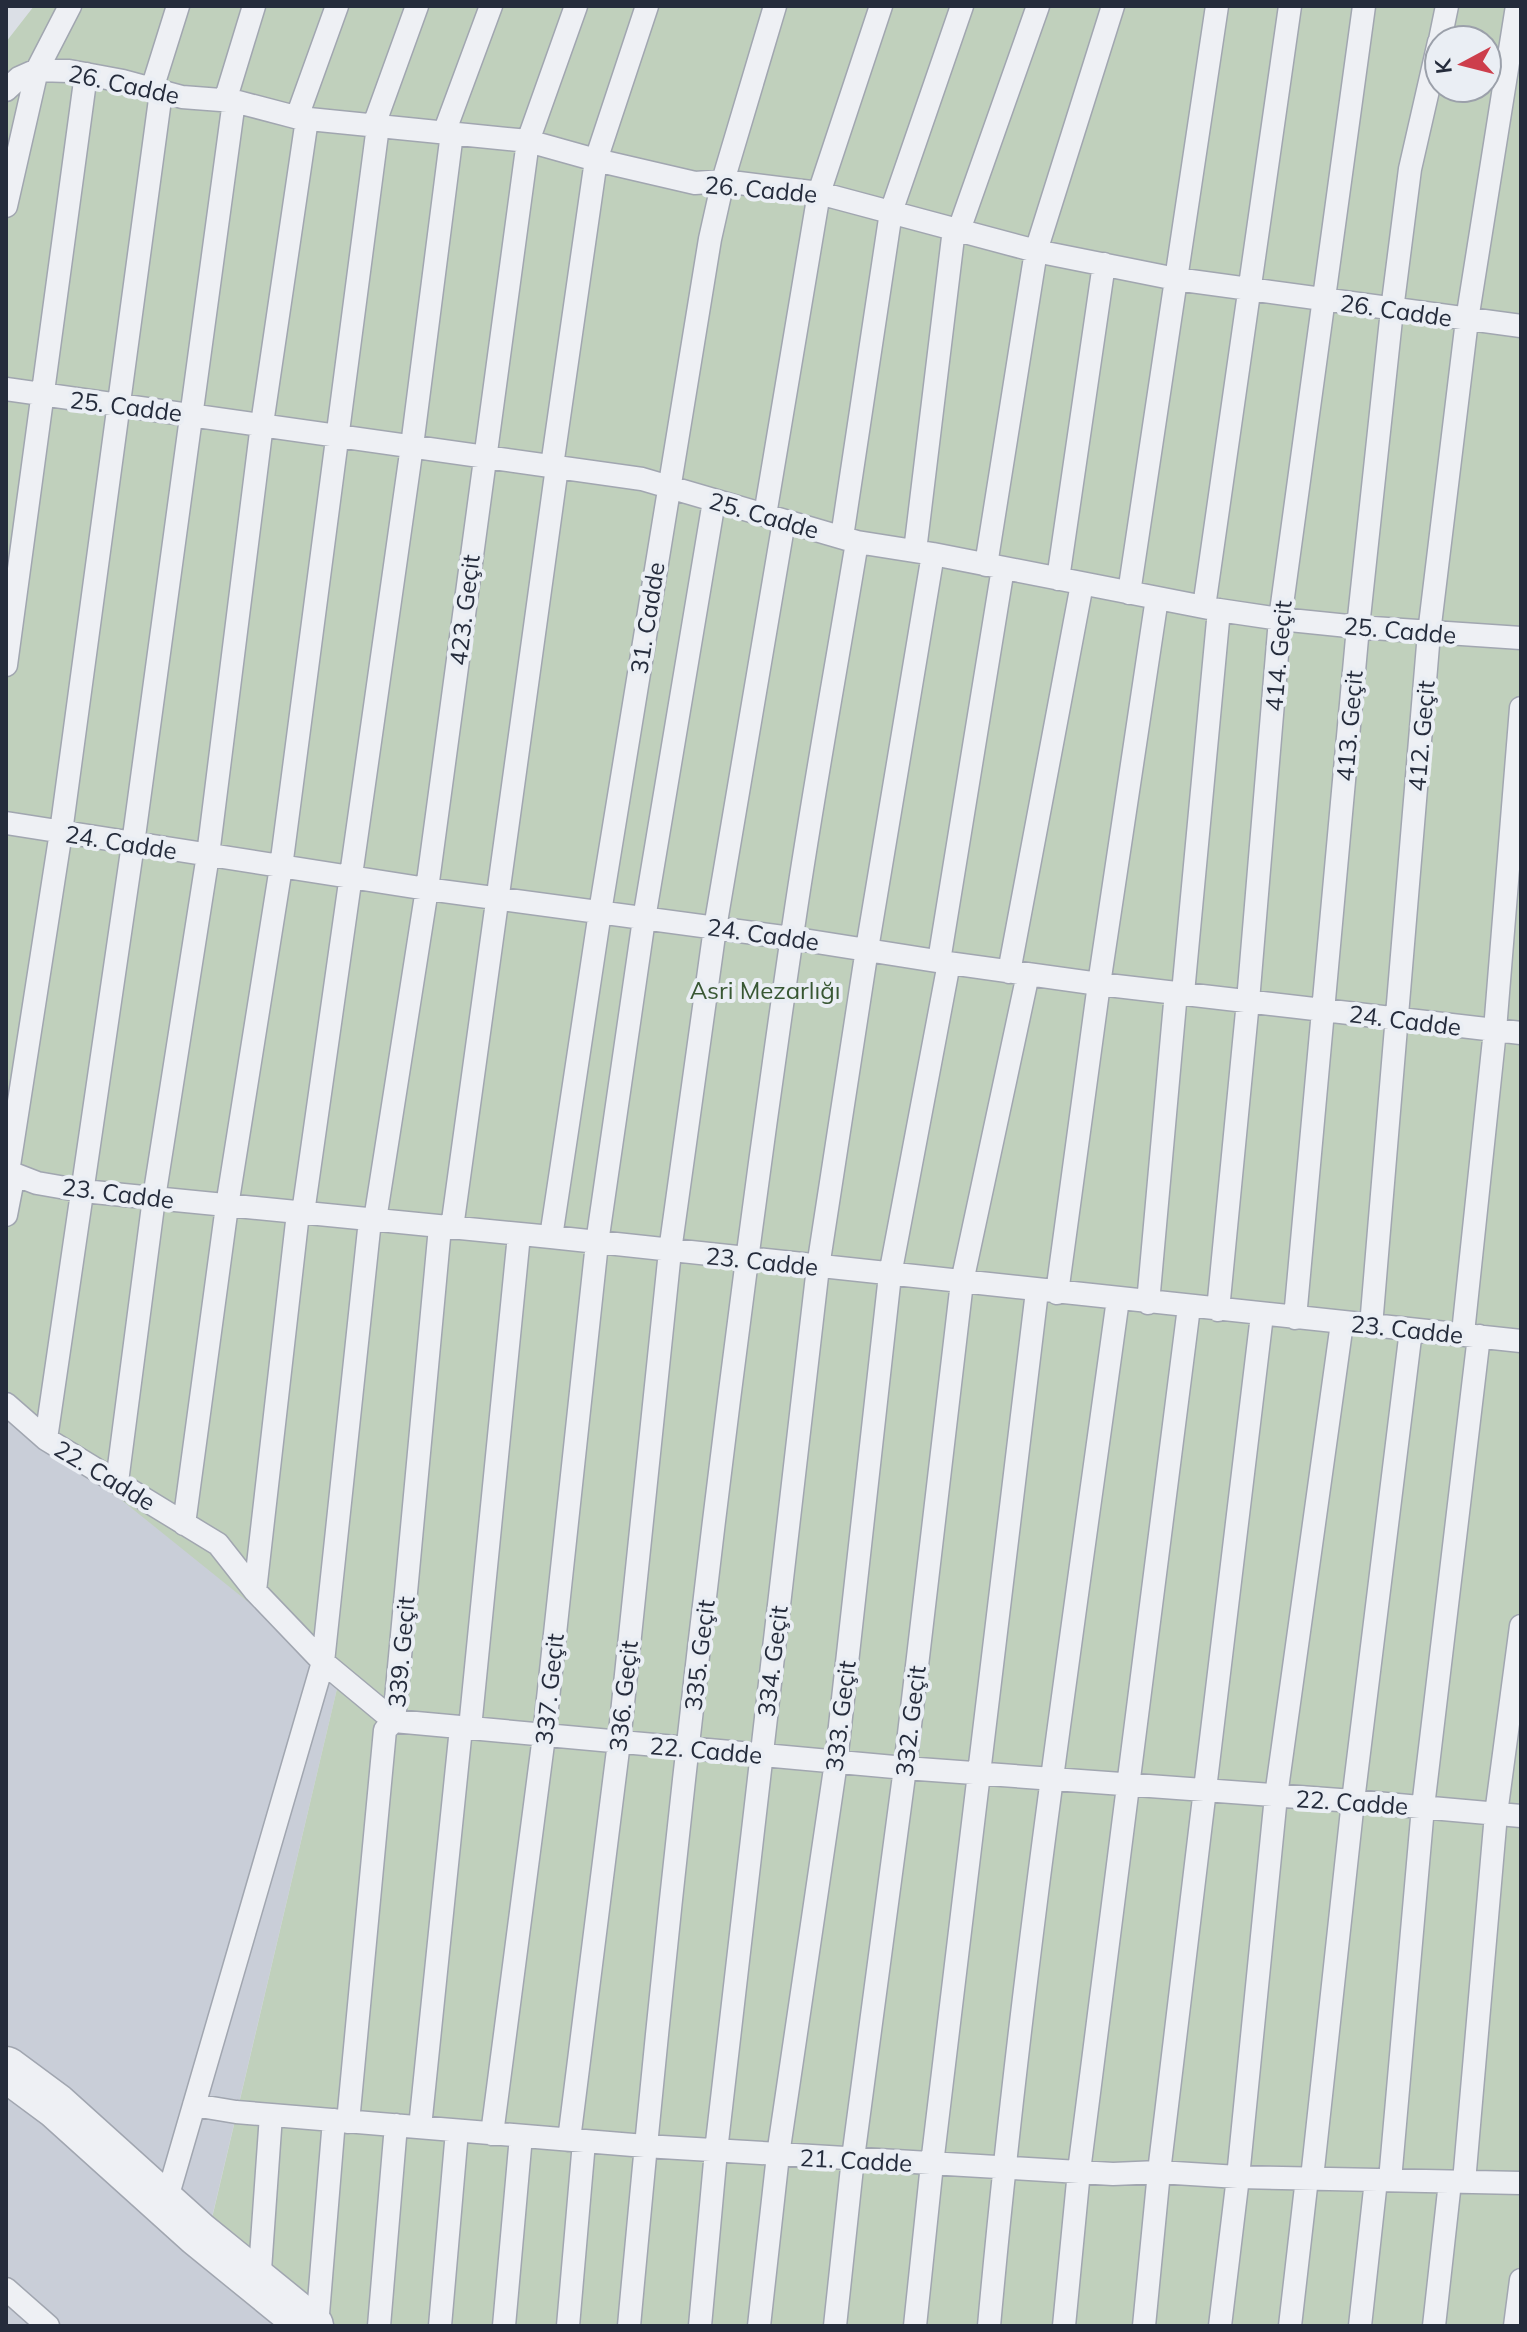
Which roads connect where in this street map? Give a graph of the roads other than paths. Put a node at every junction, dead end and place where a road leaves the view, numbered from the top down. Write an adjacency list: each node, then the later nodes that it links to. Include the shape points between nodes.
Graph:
1 (70, 6): 18 (lane)
2 (178, 6): 21 (lane)
3 (254, 6): 22 (lane)
4 (337, 6): 24 (lane)
5 (417, 6): 25 (lane)
6 (491, 6): 26 (lane)
7 (576, 6): 27 (lane, 423. Geçit)
8 (647, 6): 28 (lane, 339. Geçit)
9 (775, 6): 29 (lane, 31. Cadde)
10 (881, 6): 30 (lane, 336. Geçit)
11 (962, 6): 32 (lane, 335. Geçit)
12 (1038, 6): 33 (lane, 334. Geçit)
13 (1113, 6): 34 (lane, 333. Geçit)
14 (1217, 6): 36 (lane)
15 (1290, 6): 37 (lane)
16 (1364, 6): 38 (lane, 414. Geçit)
17 (1517, 6): 40 (lane, 412. Geçit)
18 (37, 70): 19 (lane, 26. Cadde); 20 (lane, 26. Cadde); 31 (lane)
19 (86, 74): 21 (lane, 26. Cadde); 43 (lane)
20 (6, 90)
21 (156, 90): 22 (lane, 26. Cadde); 44 (lane)
22 (230, 101): 24 (lane, 26. Cadde); 45 (lane)
23 (1425, 104): 39 (lane, 413. Geçit, via 1410,169)
24 (302, 118): 25 (lane, 26. Cadde); 46 (lane)
25 (376, 126): 26 (lane, 26. Cadde); 47 (lane)
26 (448, 133): 27 (lane, 26. Cadde); 48 (lane)
27 (528, 141): 28 (lane, 26. Cadde); 49 (lane, 423. Geçit)
28 (596, 160): 29 (lane, 26. Cadde, via 695,183); 50 (lane, 339. Geçit)
29 (723, 181): 30 (lane, 26. Cadde); 51 (lane, 31. Cadde)
30 (819, 193): 32 (lane, 26. Cadde); 53 (lane, 336. Geçit)
31 (6, 206)
32 (891, 212): 33 (lane, 26. Cadde); 54 (lane, 335. Geçit)
33 (957, 229): 34 (lane, 26. Cadde); 55 (lane, 334. Geçit)
34 (1036, 251): 35 (lane, 26. Cadde); 56 (lane, 333. Geçit)
35 (1104, 264): 36 (lane, 26. Cadde); 57 (lane)
36 (1176, 279): 37 (lane, 26. Cadde); 59 (lane)
37 (1249, 289): 38 (lane, 26. Cadde); 61 (lane)
38 (1322, 300): 39 (lane, 26. Cadde); 62 (lane, 414. Geçit)
39 (1392, 310): 40 (lane, 26. Cadde); 63 (lane, 413. Geçit)
40 (1467, 320): 41 (lane, 26. Cadde); 64 (lane, 412. Geçit)
41 (1521, 326)
42 (6, 389): 43 (lane, 25. Cadde)
43 (42, 395): 44 (lane, 25. Cadde); 66 (lane)
44 (117, 405): 45 (lane, 25. Cadde); 69 (lane)
45 (193, 415): 46 (lane, 25. Cadde); 70 (lane)
46 (262, 424): 47 (lane, 25. Cadde); 71 (lane)
47 (338, 435): 48 (lane, 25. Cadde); 72 (lane)
48 (412, 446): 49 (lane, 25. Cadde); 73 (lane)
49 (484, 456): 50 (lane, 25. Cadde); 74 (lane, 423. Geçit)
50 (554, 466): 51 (lane, 25. Cadde); 75 (lane, 339. Geçit)
51 (668, 487): 52 (lane, 25. Cadde); 76 (lane, 31. Cadde)
52 (714, 501): 53 (lane, 25. Cadde); 77 (lane, 337. Geçit)
53 (774, 518): 54 (lane, 25. Cadde); 78 (lane, 336. Geçit)
54 (850, 540): 55 (lane, 25. Cadde); 79 (lane, 335. Geçit)
55 (924, 552): 56 (lane, 25. Cadde); 80 (lane, 334. Geçit)
56 (995, 566): 57 (lane, 25. Cadde); 81 (lane, 333. Geçit)
57 (1058, 579): 58 (lane, 25. Cadde)
58 (1082, 584): 59 (lane, 25. Cadde); 82 (lane, 332. Geçit)
59 (1129, 593): 60 (lane, 25. Cadde)
60 (1157, 598): 61 (lane, 25. Cadde); 83 (lane)
61 (1211, 608): 62 (lane, 25. Cadde); 84 (lane)
62 (1280, 619): 63 (lane, 25. Cadde); 85 (lane, 414. Geçit)
63 (1358, 627): 64 (lane, 25. Cadde); 86 (lane, 413. Geçit)
64 (1429, 633): 65 (lane, 25. Cadde); 87 (lane, 412. Geçit)
65 (1521, 638)
66 (6, 665)
67 (1521, 708): 88 (lane)
68 (6, 823): 69 (lane, 24. Cadde)
69 (61, 832): 70 (lane, 24. Cadde); 90 (lane)
70 (133, 844): 71 (lane, 24. Cadde); 91 (lane)
71 (208, 855): 72 (lane, 24. Cadde); 92 (lane)
72 (281, 867): 73 (lane, 24. Cadde); 93 (lane)
73 (351, 877): 74 (lane, 24. Cadde); 94 (lane)
74 (427, 889): 75 (lane, 24. Cadde); 96 (lane, 423. Geçit)
75 (497, 897): 76 (lane, 24. Cadde); 97 (lane, 339. Geçit)
76 (600, 912): 77 (lane, 24. Cadde); 99 (lane, 31. Cadde)
77 (644, 919): 78 (lane, 24. Cadde); 100 (lane, 337. Geçit)
78 (715, 928): 79 (lane, 24. Cadde); 101 (lane, 336. Geçit)
79 (791, 938): 80 (lane, 24. Cadde); 102 (lane, 335. Geçit)
80 (867, 949): 81 (lane, 24. Cadde); 103 (lane, 334. Geçit)
81 (944, 962): 82 (lane, 24. Cadde); 104 (lane, 333. Geçit)
82 (1018, 973): 83 (lane, 24. Cadde); 105 (lane, 332. Geçit)
83 (1099, 984): 84 (lane, 24. Cadde); 106 (lane)
84 (1180, 993): 85 (lane, 24. Cadde); 108 (lane)
85 (1248, 1001): 86 (lane, 24. Cadde); 110 (lane, 414. Geçit)
86 (1323, 1010): 87 (lane, 24. Cadde); 112 (lane, 413. Geçit)
87 (1397, 1019): 88 (lane, 24. Cadde); 114 (lane, 412. Geçit)
88 (1495, 1030): 89 (lane, 24. Cadde); 116 (lane)
89 (1521, 1033)
90 (9, 1172): 91 (lane, 23. Cadde); 95 (lane)
91 (83, 1191): 92 (lane, 23. Cadde); 119 (lane)
92 (154, 1198): 93 (lane, 23. Cadde); 120 (lane)
93 (227, 1206): 94 (lane, 23. Cadde); 121 (lane)
94 (300, 1213): 96 (lane, 23. Cadde); 122 (lane)
95 (6, 1215)
96 (373, 1220): 97 (lane, 23. Cadde); 124 (lane, 423. Geçit)
97 (446, 1227): 98 (lane, 23. Cadde); 125 (lane, 339. Geçit)
98 (519, 1235): 99 (lane, 23. Cadde); 126 (lane)
99 (551, 1237): 100 (lane, 23. Cadde)
100 (597, 1243): 101 (lane, 23. Cadde); 127 (lane, 337. Geçit)
101 (670, 1251): 102 (lane, 23. Cadde); 128 (lane, 336. Geçit)
102 (747, 1260): 103 (lane, 23. Cadde); 129 (lane, 335. Geçit)
103 (818, 1267): 104 (lane, 23. Cadde); 130 (lane, 334. Geçit)
104 (890, 1275): 105 (lane, 23. Cadde); 131 (lane, 333. Geçit)
105 (962, 1282): 106 (lane, 23. Cadde); 132 (lane, 332. Geçit)
106 (1047, 1292): 107 (lane, 23. Cadde); 133 (lane)
107 (1118, 1299): 108 (lane, 23. Cadde); 134 (lane)
108 (1148, 1303): 109 (lane, 23. Cadde)
109 (1189, 1307): 110 (lane, 23. Cadde); 135 (lane)
110 (1218, 1310): 111 (lane, 23. Cadde)
111 (1262, 1315): 112 (lane, 23. Cadde); 136 (lane)
112 (1295, 1318): 113 (lane, 23. Cadde)
113 (1342, 1323): 114 (lane, 23. Cadde); 137 (lane)
114 (1371, 1326): 115 (lane, 23. Cadde)
115 (1411, 1330): 116 (lane, 23. Cadde); 138 (lane)
116 (1471, 1335): 117 (lane, 23. Cadde); 139 (lane)
117 (1521, 1341)
118 (6, 1404): 119 (lane, 22. Cadde)
119 (46, 1439): 120 (lane, 22. Cadde)
120 (117, 1482): 121 (lane, 22. Cadde)
121 (184, 1524): 122 (lane, 22. Cadde, via 218,1544)
122 (255, 1591): 124 (lane, 22. Cadde)
123 (1521, 1626): 140 (lane)
124 (323, 1662): 125 (lane, 22. Cadde); 143 (lane, 423. Geçit)
125 (394, 1721): 126 (lane, 22. Cadde); 145 (lane, 339. Geçit, via 385,1730)
126 (466, 1728): 127 (lane, 22. Cadde); 147 (lane)
127 (544, 1736): 128 (lane, 22. Cadde); 149 (lane, 337. Geçit)
128 (619, 1742): 129 (lane, 22. Cadde); 151 (lane, 336. Geçit)
129 (688, 1749): 130 (lane, 22. Cadde); 152 (lane, 335. Geçit)
130 (760, 1755): 131 (lane, 22. Cadde); 153 (lane, 334. Geçit)
131 (836, 1762): 132 (lane, 22. Cadde); 154 (lane, 333. Geçit)
132 (905, 1768): 133 (lane, 22. Cadde); 155 (lane, 332. Geçit)
133 (978, 1774): 134 (lane, 22. Cadde); 156 (lane)
134 (1052, 1778): 135 (lane, 22. Cadde); 157 (lane)
135 (1127, 1783): 136 (lane, 22. Cadde); 158 (lane)
136 (1206, 1791): 137 (lane, 22. Cadde); 159 (lane)
137 (1276, 1796): 138 (lane, 22. Cadde); 160 (lane)
138 (1353, 1801): 139 (lane, 22. Cadde); 161 (lane)
139 (1423, 1807): 140 (lane, 22. Cadde); 162 (lane)
140 (1496, 1814): 141 (lane, 22. Cadde); 163 (lane)
141 (1521, 1816)
142 (6, 2069): 165 (street, via 56,2106)
143 (194, 2105): 144 (lane, 21. Cadde); 165 (lane, 423. Geçit)
144 (271, 2115): 145 (lane, 21. Cadde); 167 (lane)
145 (341, 2121): 146 (lane, 21. Cadde); 171 (lane, 339. Geçit)
146 (396, 2125): 147 (lane, 21. Cadde); 172 (lane)
147 (420, 2127): 148 (lane, 21. Cadde)
148 (457, 2131): 149 (lane, 21. Cadde); 173 (lane)
149 (492, 2134): 150 (lane, 21. Cadde)
150 (521, 2136): 151 (lane, 21. Cadde); 174 (lane)
151 (576, 2141): 152 (lane, 21. Cadde); 175 (lane, 336. Geçit)
152 (645, 2146): 153 (lane, 21. Cadde); 176 (lane, 335. Geçit)
153 (716, 2151): 154 (lane, 21. Cadde); 177 (lane, 334. Geçit)
154 (778, 2155): 155 (lane, 21. Cadde); 178 (lane, 333. Geçit)
155 (853, 2158): 156 (lane, 21. Cadde); 179 (lane, 332. Geçit)
156 (932, 2164): 157 (lane, 21. Cadde); 180 (lane)
157 (1003, 2168): 158 (lane, 21. Cadde); 181 (lane)
158 (1079, 2171): 159 (lane, 21. Cadde); 182 (lane)
159 (1159, 2172): 160 (lane, 21. Cadde); 183 (lane)
160 (1238, 2177): 161 (lane, 21. Cadde); 184 (lane)
161 (1309, 2178): 162 (lane, 21. Cadde); 185 (lane)
162 (1383, 2180): 163 (lane, 21. Cadde); 186 (lane)
163 (1457, 2182): 164 (lane, 21. Cadde); 187 (lane)
164 (1521, 2183)
165 (165, 2205): 167 (street)
166 (1521, 2280): 188 (lane)
167 (259, 2284): 170 (street)
168 (6, 2289): 169 (lane)
169 (48, 2326)
170 (311, 2326)
171 (317, 2326)
172 (379, 2326)
173 (440, 2326)
174 (504, 2326)
175 (568, 2326)
176 (629, 2326)
177 (700, 2326)
178 (759, 2326)
179 (835, 2326)
180 (915, 2326)
181 (989, 2326)
182 (1064, 2326)
183 (1144, 2326)
184 (1220, 2326)
185 (1290, 2326)
186 (1360, 2326)
187 (1434, 2326)
188 (1515, 2326)

